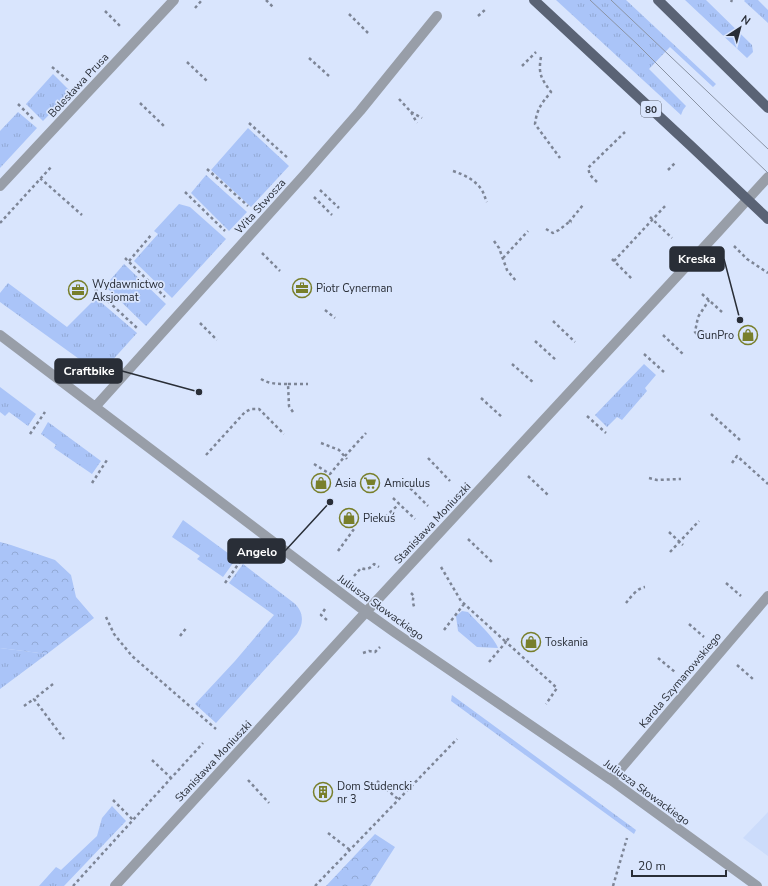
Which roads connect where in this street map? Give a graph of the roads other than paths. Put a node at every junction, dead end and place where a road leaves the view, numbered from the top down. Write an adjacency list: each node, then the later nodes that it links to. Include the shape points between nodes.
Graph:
1 (174, 0): 7 (street, Bolesława Prusa)
2 (534, 0): 8 (main road, 80)
3 (658, 0): 5 (main road)
4 (437, 16): 11 (street, Wita Stwosza, via 305,174)
5 (768, 108)
6 (768, 176): 8 (street, Stanisława Moniuszki)
7 (0, 186)
8 (747, 199): 9 (main road, 80); 13 (street, Stanisława Moniuszki)
9 (768, 219)
10 (0, 335): 11 (street, Juliusza Słowackiego)
11 (96, 406): 13 (street, Juliusza Słowackiego)
12 (768, 596): 14 (street, Karola Szymanowskiego)
13 (366, 612): 14 (street, Juliusza Słowackiego); 15 (street, Stanisława Moniuszki)
14 (611, 780): 16 (street, Juliusza Słowackiego)
15 (115, 886)
16 (757, 886)

